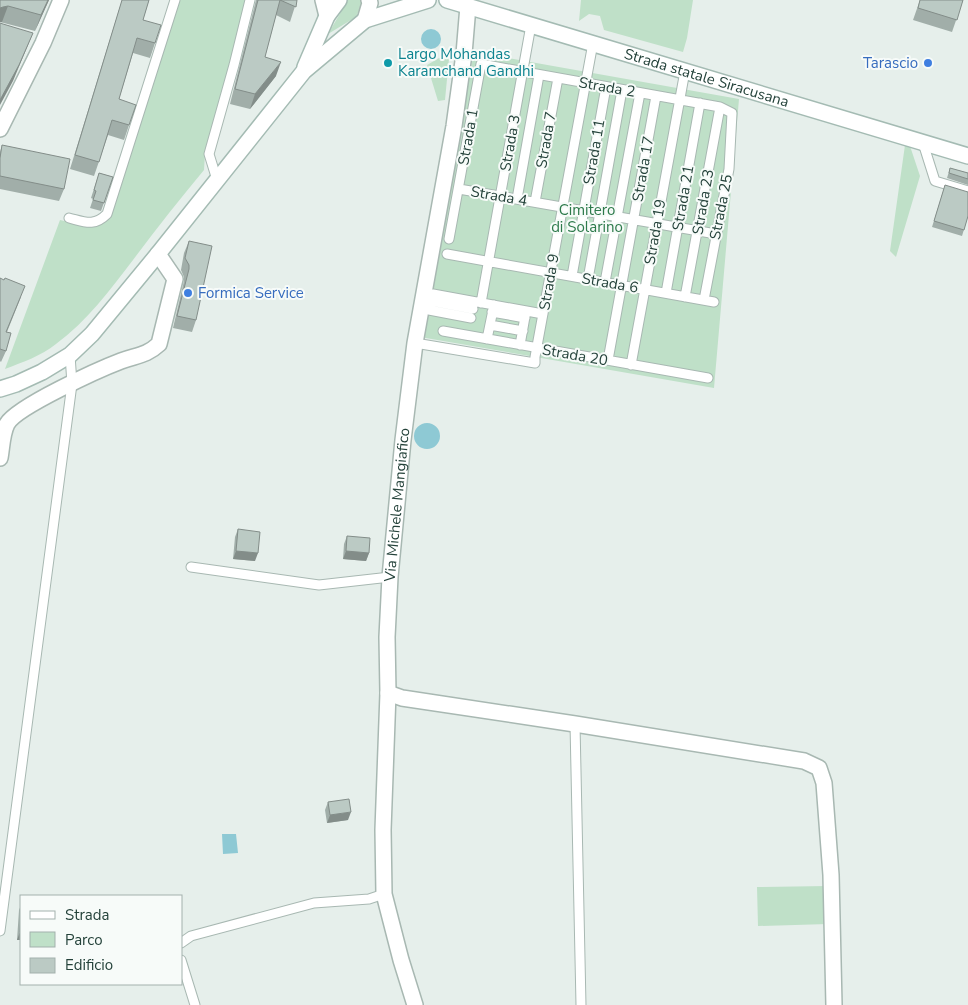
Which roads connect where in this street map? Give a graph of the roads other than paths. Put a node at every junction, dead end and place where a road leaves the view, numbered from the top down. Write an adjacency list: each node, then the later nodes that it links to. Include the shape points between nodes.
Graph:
1 (61, 0): 14 (street)
2 (174, 0): 44 (lane, via 107,214 94,223)
3 (250, 0): 34 (lane, via 210,154)
4 (323, 0): 10 (street)
5 (340, 0): 10 (street)
6 (370, 0): 11 (street)
7 (428, 0): 11 (street)
8 (446, 0): 9 (street, Strada statale Siracusana)
9 (468, 6): 12 (street, Strada statale Siracusana); 73 (street, Via Michele Mangiafico, via 454,126)
10 (326, 16): 17 (street)
11 (365, 20): 17 (street)
12 (531, 25): 15 (street, Strada statale Siracusana); 19 (lane, Strada 3)
13 (26, 38): 14 (street)
14 (44, 43): 31 (street)
15 (592, 43): 18 (street, Strada statale Siracusana); 22 (lane, Strada 9)
16 (481, 64): 19 (lane, Strada 2); 35 (lane, Strada 1)
17 (304, 71): 34 (street)
18 (685, 71): 27 (lane, Strada 19); 32 (street, Strada statale Siracusana)
19 (523, 72): 20 (lane, Strada 2); 37 (lane, Strada 3)
20 (539, 75): 21 (lane, Strada 2); 38 (lane)
21 (558, 78): 22 (lane, Strada 2); 39 (lane, Strada 7)
22 (585, 83): 23 (lane, Strada 2); 40 (lane, Strada 9)
23 (606, 87): 24 (lane, Strada 2); 41 (lane, Strada 11)
24 (622, 90): 25 (lane, Strada 2); 42 (lane)
25 (640, 93): 26 (lane, Strada 2); 43 (lane)
26 (656, 96): 27 (lane, Strada 2); 45 (lane, Strada 17)
27 (679, 100): 28 (lane, Strada 2); 46 (lane, Strada 19)
28 (700, 103): 29 (lane, Strada 2); 47 (lane, Strada 21)
29 (720, 107): 30 (lane, Strada 2); 48 (lane, Strada 23)
30 (732, 112): 49 (lane, Strada 25, via 729,169)
31 (0, 129)
32 (922, 142): 33 (street, Strada statale Siracusana); 36 (lane, via 935,181)
33 (968, 156)
34 (217, 180): 51 (street)
35 (459, 189): 37 (lane, Strada 4); 50 (lane, Strada 1)
36 (968, 190)
37 (500, 196): 38 (lane, Strada 4); 53 (lane, Strada 3)
38 (516, 199): 39 (lane, Strada 4)
39 (535, 202): 40 (lane, Strada 4)
40 (563, 207): 41 (lane, Strada 4); 54 (lane, Strada 9)
41 (583, 211): 42 (lane, Strada 4); 55 (lane, Strada 11)
42 (600, 214): 43 (lane, Strada 4); 56 (lane)
43 (617, 217): 45 (lane, Strada 4); 57 (lane)
44 (69, 218)
45 (633, 220): 46 (lane, Strada 4); 58 (lane, Strada 17)
46 (657, 224): 47 (lane, Strada 4); 59 (lane, Strada 19)
47 (678, 228): 48 (lane, Strada 4); 60 (lane, Strada 21)
48 (697, 231): 49 (lane, Strada 4); 61 (lane, Strada 23)
49 (716, 234): 62 (lane, Strada 25)
50 (449, 240)
51 (158, 254): 76 (street, via 92,334); 80 (street, via 175,279 159,344 151,351)
52 (447, 254): 53 (lane, Strada 6)
53 (488, 262): 54 (lane, Strada 6); 64 (lane, Strada 3)
54 (551, 273): 55 (lane, Strada 6); 67 (lane, Strada 9)
55 (572, 276): 56 (lane, Strada 6)
56 (588, 279): 57 (lane, Strada 6)
57 (606, 282): 58 (lane, Strada 6)
58 (622, 285): 59 (lane, Strada 6); 77 (lane, Strada 17)
59 (645, 289): 60 (lane, Strada 6); 78 (lane, Strada 19)
60 (666, 293): 61 (lane, Strada 6)
61 (685, 296): 62 (lane, Strada 6)
62 (704, 300): 63 (lane, Strada 6)
63 (714, 302)
64 (475, 308): 64 (lane, via 431,302); 65 (lane); 71 (lane, Strada 3)
65 (493, 308): 66 (lane); 68 (lane)
66 (526, 314): 67 (lane); 70 (lane)
67 (544, 314): 75 (lane, Strada 9)
68 (490, 325): 70 (lane); 72 (lane)
69 (443, 331): 71 (lane, Strada 20)
70 (523, 331): 74 (lane)
71 (468, 336): 72 (lane, Strada 20)
72 (487, 339): 74 (lane, Strada 20)
73 (415, 343): 75 (lane, Strada 9, via 535,363); 84 (street, Via Michele Mangiafico, via 402,440)
74 (520, 345): 75 (lane, Strada 20)
75 (537, 348): 77 (lane, Strada 20)
76 (70, 355): 80 (lane); 81 (street, via 42,372)
77 (608, 360): 78 (lane, Strada 20)
78 (632, 364): 79 (lane, Strada 20)
79 (708, 378)
80 (72, 384): 82 (street, via 25,408 8,422); 88 (lane)
81 (0, 389)
82 (0, 458)
83 (191, 567): 84 (lane, via 319,584)
84 (390, 578): 85 (street, Via Michele Mangiafico)
85 (388, 693): 86 (street, via 402,698); 87 (street, Via Michele Mangiafico)
86 (575, 724): 93 (lane); 94 (street, via 804,762 819,768 824,783 831,875)
87 (384, 894): 89 (lane, via 370,899 314,903 191,936); 92 (street, Via Michele Mangiafico)
88 (0, 931)
89 (182, 943)
90 (182, 963): 91 (lane)
91 (195, 1005)
92 (415, 1005)
93 (581, 1005)
94 (834, 1005)

